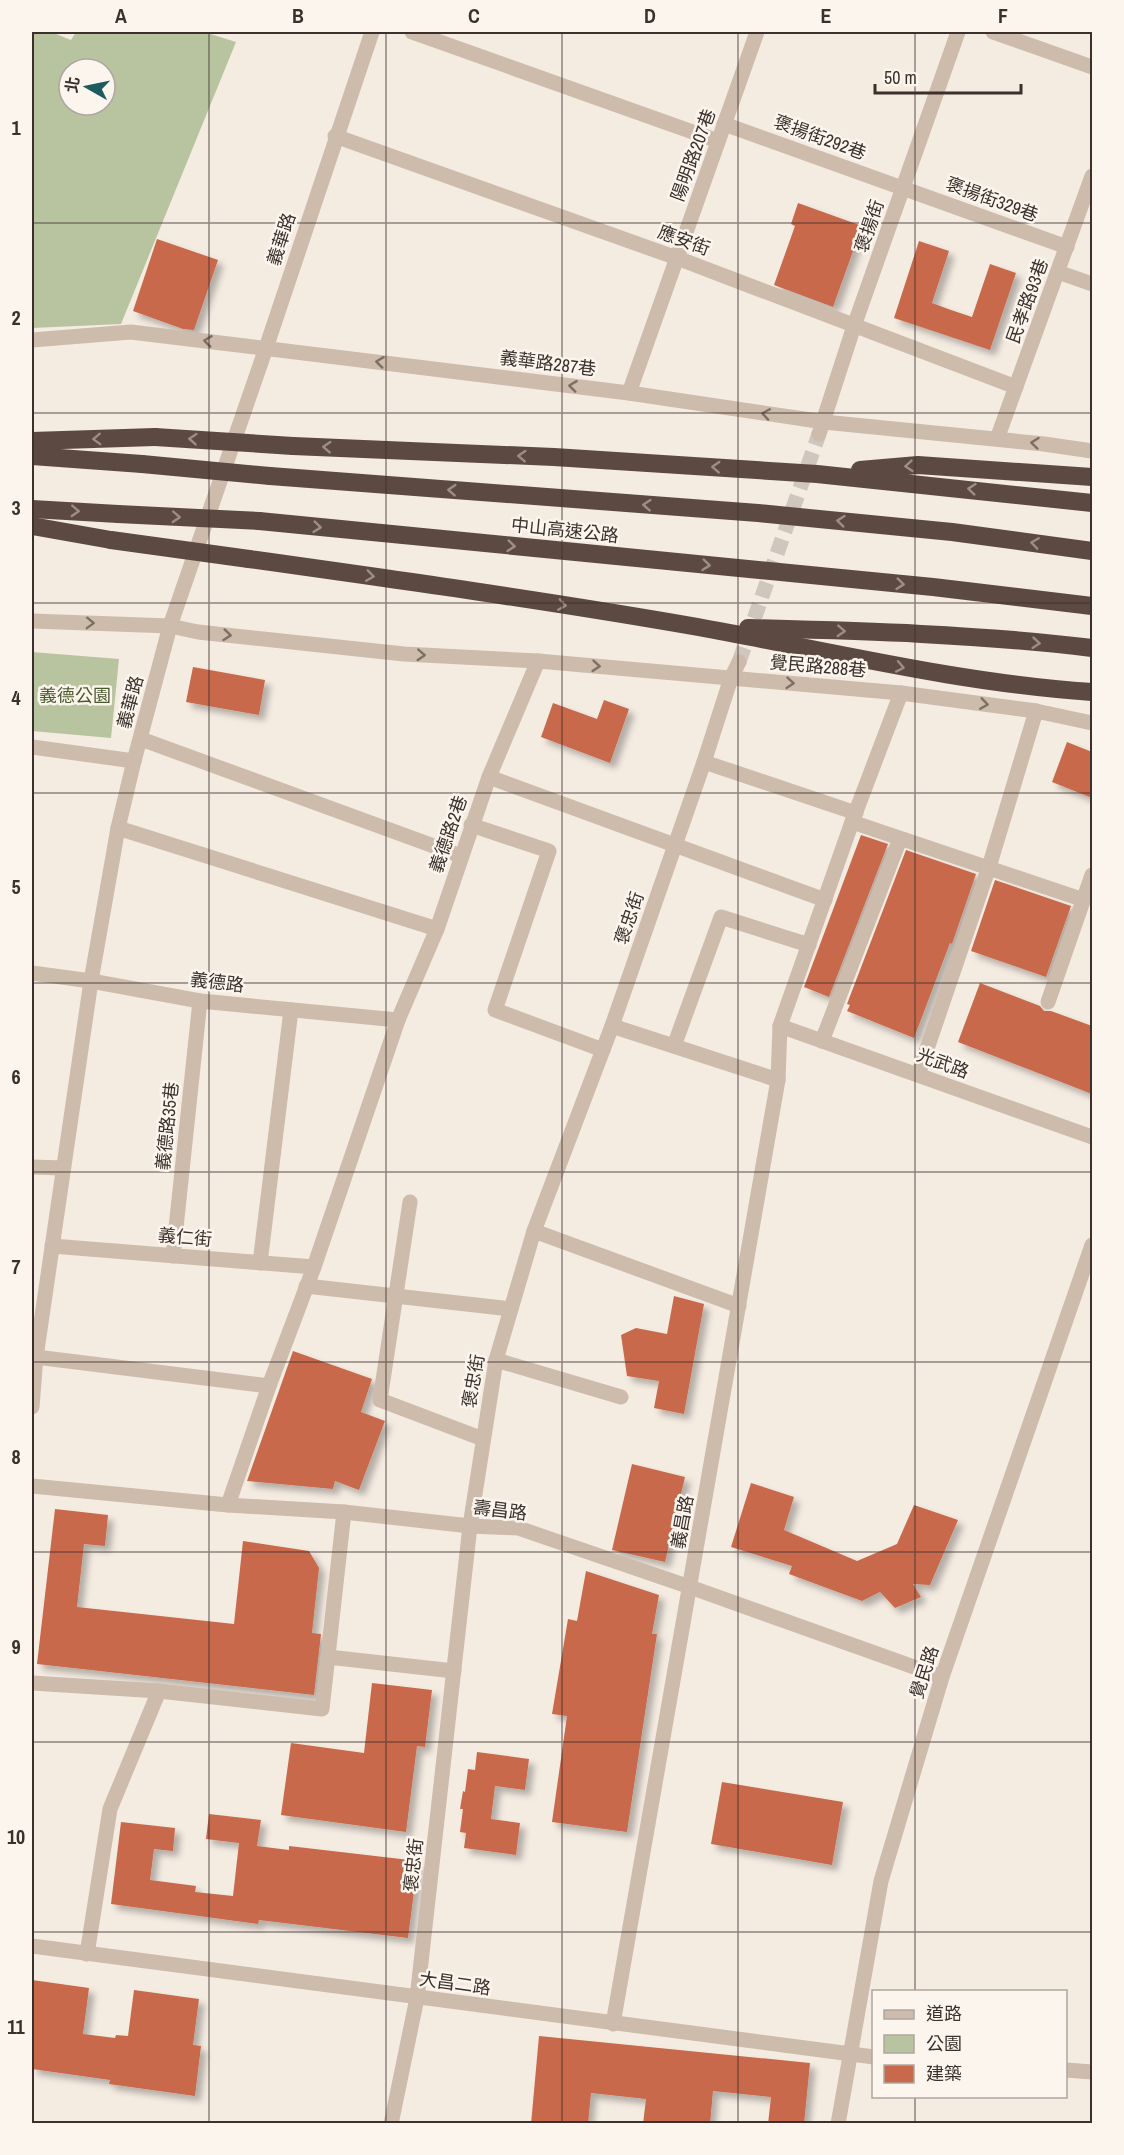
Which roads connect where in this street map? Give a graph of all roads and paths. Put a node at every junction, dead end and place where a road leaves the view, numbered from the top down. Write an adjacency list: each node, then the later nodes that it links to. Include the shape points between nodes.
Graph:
1 (372, 32): 8 (street, 義華路)
2 (412, 32): 9 (street)
3 (757, 32): 7 (street, 陽明路207巷)
4 (958, 32): 11 (street, 褒揚街)
5 (993, 32): 6 (street)
6 (1092, 67)
7 (724, 124): 9 (street, 陽明路207巷); 11 (street, 褒揚街292巷)
8 (335, 136): 13 (street, 應安街); 18 (street, 義華路)
9 (718, 141): 13 (street, 陽明路207巷)
10 (1092, 176): 12 (street, 民孝路93巷)
11 (903, 188): 12 (street, 褒揚街329巷); 16 (street, 褒揚街)
12 (1067, 247): 14 (street, 民孝路93巷)
13 (677, 258): 16 (street, 應安街); 20 (street, 陽明路207巷)
14 (1058, 272): 15 (street); 19 (street, 民孝路93巷)
15 (1092, 284)
16 (854, 326): 19 (street, 應安街); 21 (street, 褒揚街)
17 (32, 340): 18 (street, 義華路287巷, one-way to 17, via 130,332)
18 (266, 348): 20 (street, 義華路287巷, one-way to 18); 34 (street, 義華路)
19 (1016, 387): 22 (street, 民孝路93巷)
20 (629, 393): 21 (street, 義華路287巷, one-way to 20)
21 (821, 428): 22 (street, 義華路287巷)
22 (997, 439): 24 (street, 義華路287巷, one-way to 22)
23 (32, 441): 26 (highway, one-way to 23, bridge, via 155,437)
24 (1092, 451)
25 (32, 456): 31 (highway, 中山高速公路, one-way to 25, bridge, via 952,532 758,513)
26 (817, 474): 27 (highway, one-way to 26, via 918,465); 28 (highway, one-way to 26)
27 (1092, 477)
28 (1092, 503)
29 (32, 509): 32 (highway, 中山高速公路, one-way to 32, bridge, via 259,521)
30 (32, 526): 35 (highway, one-way to 35, bridge)
31 (1092, 551)
32 (1092, 606)
33 (32, 621): 34 (street, 覺民路288巷, one-way to 34)
34 (170, 626): 37 (street, 覺民路288巷, one-way to 37, via 404,654); 44 (street, 義華路)
35 (699, 627): 36 (highway, one-way to 36, via 974,637); 40 (highway, one-way to 40, via 939,674)
36 (1092, 648)
37 (538, 661): 39 (street, 覺民路288巷, one-way to 39); 48 (street, 義德路2巷)
38 (739, 662): 39 (street)
39 (731, 678): 41 (street, 覺民路288巷, one-way to 41); 47 (street, 褒忠街)
40 (1092, 692)
41 (901, 693): 42 (street, 覺民路288巷, one-way to 42); 49 (street, 義昌路)
42 (1036, 711): 43 (street, 覺民路288巷); 55 (street)
43 (1092, 723)
44 (141, 738): 46 (street, 義華路); 54 (street)
45 (32, 747): 46 (street)
46 (134, 761): 51 (street, 義華路)
47 (704, 762): 49 (street); 53 (street, 褒忠街)
48 (489, 777): 50 (street, 義德路2巷); 53 (street)
49 (854, 817): 52 (street); 57 (street, 義昌路)
50 (471, 825): 54 (street, 義德路2巷); 71 (street, via 549,851 495,1010)
51 (118, 828): 59 (street); 62 (street, 義華路)
52 (900, 838): 55 (street); 69 (street)
53 (675, 845): 57 (street); 67 (street, 褒忠街)
54 (461, 856): 59 (street, 義德路2巷)
55 (989, 867): 58 (street); 72 (street)
56 (1092, 875): 58 (street)
57 (825, 900): 60 (street, 義昌路)
58 (1084, 900): 64 (street)
59 (437, 929): 66 (street, 義德路2巷)
60 (809, 945): 68 (street, 義昌路); 70 (street, via 721,917)
61 (32, 973): 62 (street, 義德路)
62 (91, 981): 63 (street, 義德路); 76 (street, 義華路)
63 (200, 1001): 65 (street, 義德路); 81 (street, 義德路35巷)
64 (1048, 1002)
65 (291, 1010): 66 (street, 義德路); 82 (street)
66 (398, 1020): 83 (street, 義德路2巷)
67 (612, 1026): 70 (street); 71 (street, 褒忠街)
68 (780, 1026): 69 (street, 光武路); 73 (street, 義昌路)
69 (822, 1041): 72 (street, 光武路)
70 (674, 1046): 73 (street)
71 (603, 1050): 78 (street, 褒忠街)
72 (918, 1075): 74 (street, 光武路)
73 (777, 1080): 86 (street, 義昌路)
74 (1092, 1137)
75 (32, 1167): 76 (street)
76 (63, 1168): 80 (street, 義華路)
77 (410, 1202): 85 (street)
78 (534, 1231): 86 (street); 87 (street, 褒忠街)
79 (1092, 1245): 101 (street, 覺民路)
80 (52, 1246): 81 (street, 義仁街); 88 (street, 義華路)
81 (173, 1256): 82 (street, 義仁街)
82 (260, 1263): 83 (street, 義仁街)
83 (314, 1267): 84 (street, 義德路2巷)
84 (306, 1287): 85 (street); 90 (street, 義德路2巷)
85 (396, 1296): 87 (street); 93 (street, via 380,1400)
86 (739, 1306): 98 (street, 義昌路)
87 (511, 1309): 89 (street, 褒忠街)
88 (36, 1357): 90 (street); 92 (street, 義華路)
89 (496, 1360): 91 (street); 93 (street, 褒忠街)
90 (269, 1386): 95 (street, 義德路2巷)
91 (621, 1397)
92 (32, 1407)
93 (483, 1439): 97 (street, 褒忠街)
94 (32, 1486): 95 (street, 壽昌路)
95 (228, 1505): 96 (street, 壽昌路)
96 (344, 1512): 97 (street, 壽昌路); 99 (street)
97 (470, 1526): 98 (street, 壽昌路, via 518,1528); 100 (street, 褒忠街)
98 (690, 1587): 101 (street, 壽昌路); 107 (street, 義昌路)
99 (328, 1657): 100 (street); 103 (street, via 322,1709)
100 (454, 1671): 106 (street, 褒忠街)
101 (942, 1677): 108 (street, 覺民路, via 881,1881)
102 (32, 1683): 103 (street)
103 (159, 1691): 105 (street, via 110,1809)
104 (32, 1946): 105 (street, 大昌二路)
105 (87, 1954): 106 (street, 大昌二路)
106 (417, 1998): 107 (street, 大昌二路); 112 (street, 褒忠街)
107 (613, 2024): 108 (street, 大昌二路)
108 (851, 2055): 109 (street, 大昌二路); 113 (street, 覺民路)
109 (872, 2057)
110 (1067, 2070): 111 (street)
111 (1092, 2072)
112 (391, 2124)
113 (838, 2124)

